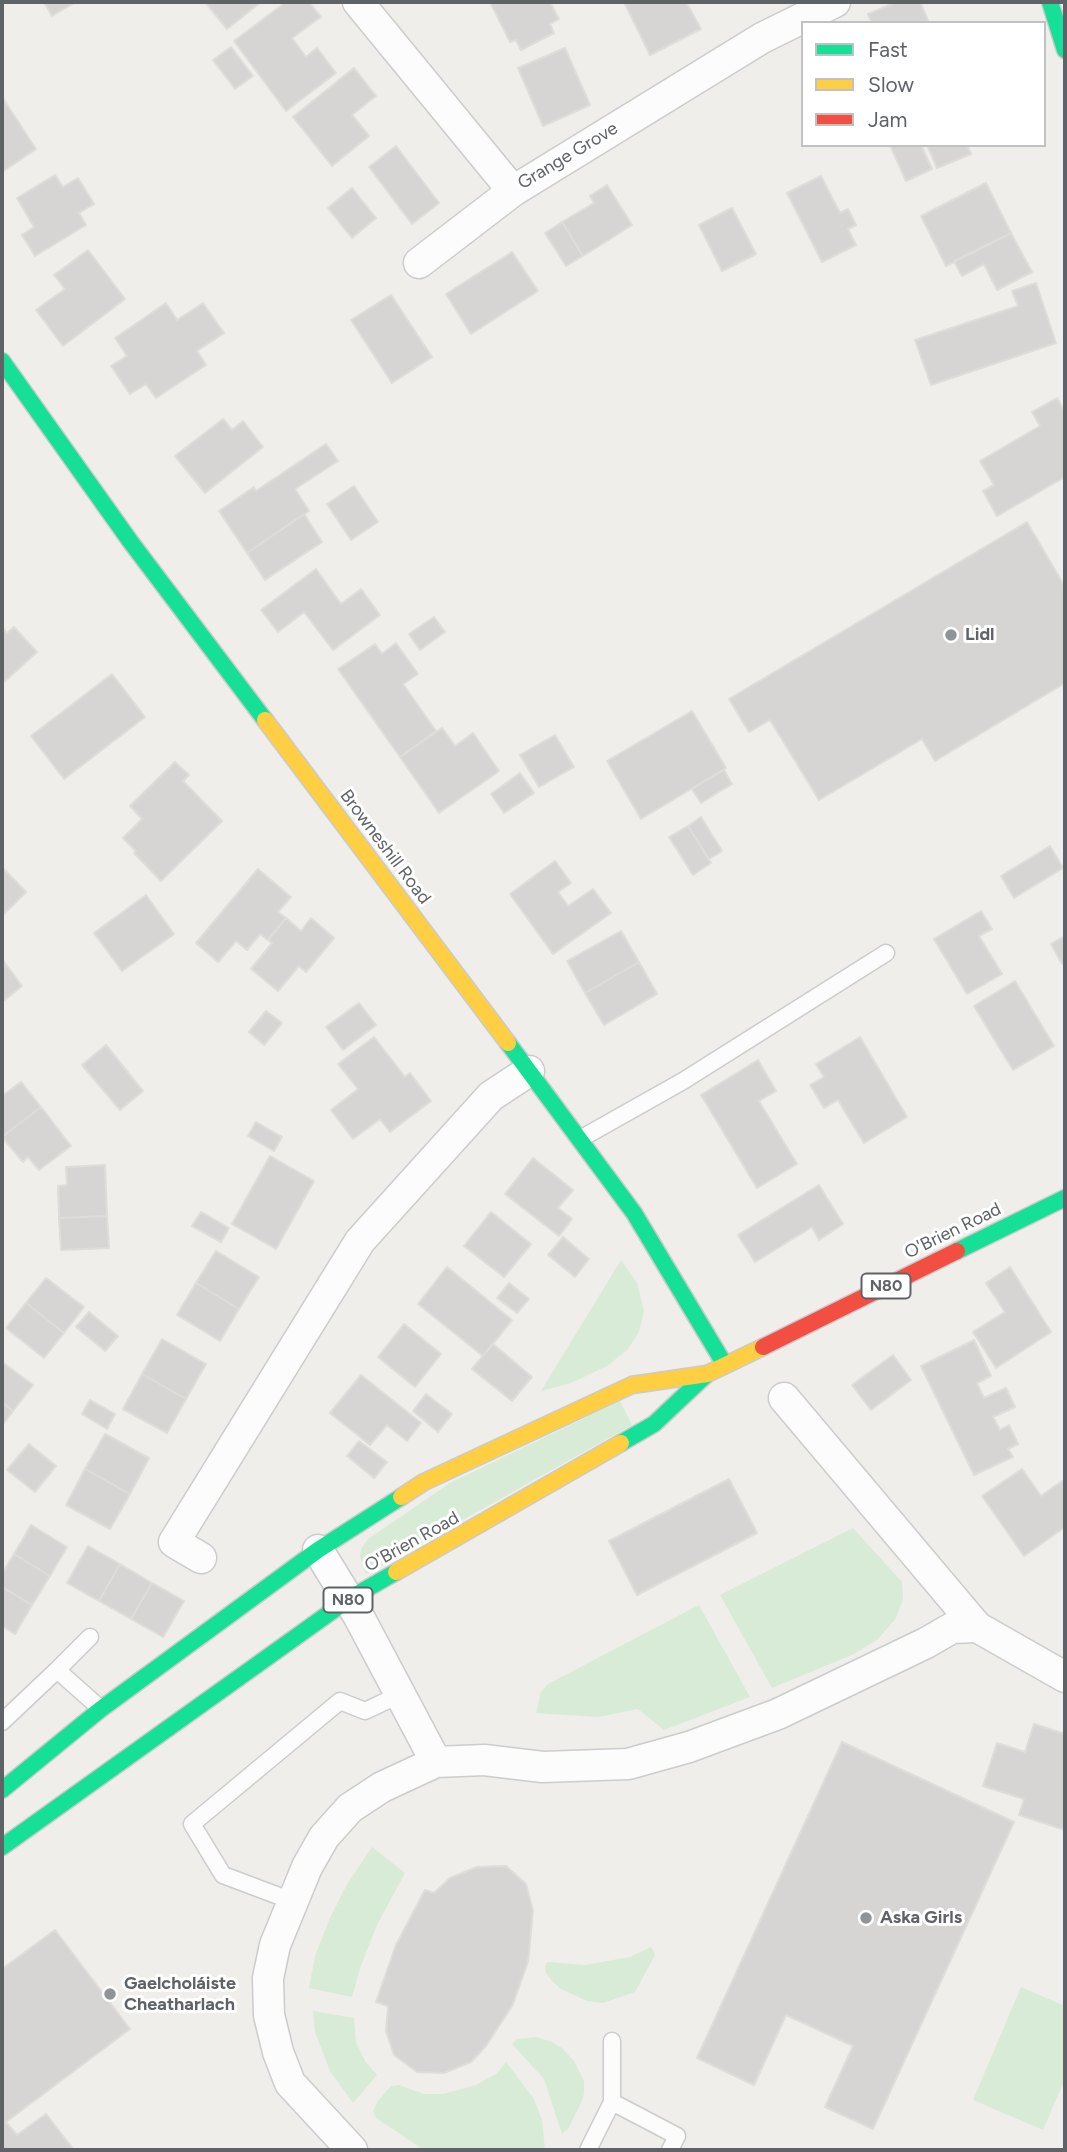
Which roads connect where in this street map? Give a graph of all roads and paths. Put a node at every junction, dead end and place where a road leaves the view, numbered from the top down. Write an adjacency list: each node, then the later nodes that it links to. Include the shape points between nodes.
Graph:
1 (359, 2): 5 (street, Grange Grove)
2 (835, 2): 5 (street, Grange Grove, via 762,38)
3 (1050, 2): 4 (main road)
4 (1065, 50)
5 (513, 191): 6 (street)
6 (419, 263)
7 (2, 361): 9 (main road, Browneshill Road, via 130,541)
8 (886, 953): 10 (lane, via 683,1081)
9 (530, 1071): 10 (main road, Browneshill Road); 16 (street, via 491,1096 360,1241 174,1542)
10 (580, 1139): 12 (main road, Browneshill Road, via 634,1213)
11 (1065, 1198): 12 (main road, O'Brien Road / N80)
12 (725, 1365): 13 (main road, O'Brien Road / N80)
13 (707, 1374): 15 (main road, O'Brien Road / N80, via 632,1385 424,1482); 17 (main road, O'Brien Road / N80, via 654,1424)
14 (784, 1398): 18 (street)
15 (318, 1550): 17 (street); 23 (main road, O'Brien Road / N80)
16 (201, 1558)
17 (349, 1599): 22 (street); 27 (main road, O'Brien Road / N80)
18 (977, 1628): 21 (street); 25 (street, via 952,1628 778,1714 628,1764 543,1767 484,1760)
19 (90, 1637): 20 (lane)
20 (57, 1670): 23 (lane); 24 (lane)
21 (1065, 1677)
22 (401, 1694): 25 (street); 28 (lane, via 365,1711 340,1701 192,1824 223,1875)
23 (101, 1709): 26 (main road, O'Brien Road / N80)
24 (2, 1722)
25 (436, 1762): 28 (street, via 350,1808 324,1838)
26 (2, 1790)
27 (2, 1847)
28 (292, 1901): 31 (street, via 268,1978 269,2015 290,2083)
29 (612, 2041): 30 (lane)
30 (612, 2102): 32 (lane); 33 (lane, via 677,2136)
31 (352, 2150)
32 (588, 2150)
33 (670, 2150)

